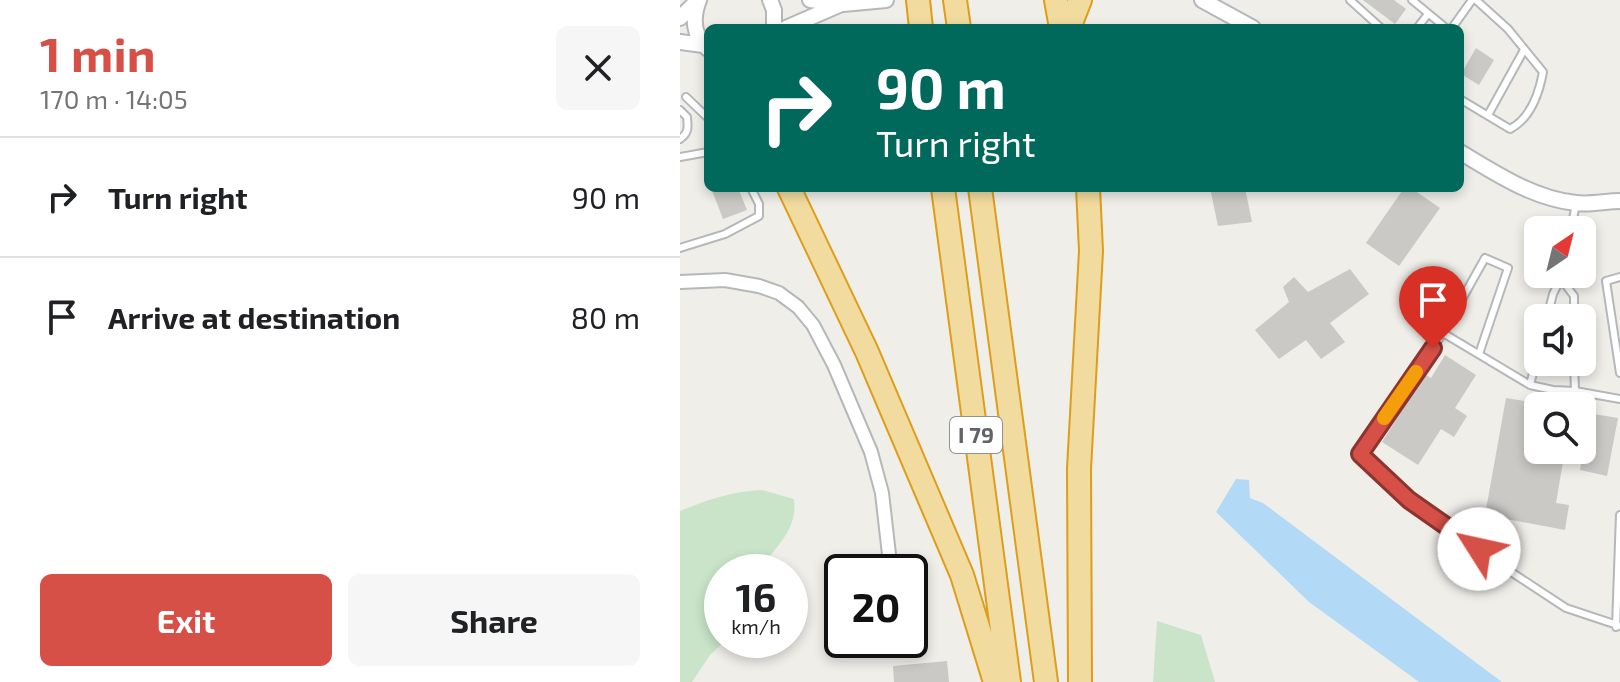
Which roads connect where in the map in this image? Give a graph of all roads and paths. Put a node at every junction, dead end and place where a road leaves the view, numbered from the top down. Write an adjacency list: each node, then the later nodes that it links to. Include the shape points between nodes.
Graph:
1 (699, 0): 15 (street); 28 (street, via 694,22)
2 (770, 0): 16 (street)
3 (810, 0): 13 (street)
4 (886, 0): 13 (street)
5 (918, 0): 18 (highway)
6 (955, 0): 19 (highway)
7 (1056, 0): 20 (highway)
8 (1080, 0): 21 (highway)
9 (1202, 0): 22 (street)
10 (1350, 0): 23 (lane)
11 (1412, 0): 14 (lane)
12 (1474, 0): 26 (lane); 30 (lane)
13 (843, 4): 17 (street)
14 (1428, 14): 24 (lane); 25 (lane)
15 (680, 18)
16 (774, 24)
17 (796, 24)
18 (921, 24)
19 (958, 24)
20 (1060, 24)
21 (1071, 24)
22 (1246, 24)
23 (1377, 24)
24 (1420, 24)
25 (1443, 24)
26 (1453, 24)
27 (680, 42): 29 (street)
28 (704, 45)
29 (704, 47)
30 (1524, 50): 35 (lane); 35 (lane, via 1543,72 1539,94 1510,129)
31 (686, 97): 34 (lane)
32 (1464, 101): 35 (lane)
33 (680, 110): 36 (lane, via 688,128)
34 (704, 114)
35 (1488, 115)
36 (680, 139)
37 (704, 153): 39 (lane)
38 (1464, 154): 46 (street, via 1499,176)
39 (680, 157)
40 (753, 192): 48 (lane, via 759,216)
41 (791, 192): 62 (highway, via 867,352 962,575)
42 (944, 192): 63 (highway, I 79)
43 (981, 192): 64 (highway, I 79)
44 (1088, 192): 65 (highway, via 1091,251 1079,469)
45 (1620, 201): 46 (street)
46 (1576, 203): 47 (lane)
47 (1574, 216)
48 (680, 248)
49 (1620, 277): 53 (lane, via 1606,281)
50 (680, 282): 60 (street, via 725,280 759,286 779,293 813,325 871,452)
51 (1443, 333): 52 (lane); 52 (lane, via 1485,258 1508,268); 61 (lane, via 1360,454 1409,500 1502,566 1566,608)
52 (1479, 354): 56 (lane)
53 (1620, 373)
54 (1532, 376): 56 (lane)
55 (1574, 376): 57 (lane)
56 (1530, 385): 57 (lane)
57 (1575, 391): 58 (lane)
58 (1620, 399)
59 (1620, 515): 61 (lane)
60 (889, 554)
61 (1618, 626)
62 (995, 682)
63 (1009, 682)
64 (1046, 682)
65 (1080, 682)

